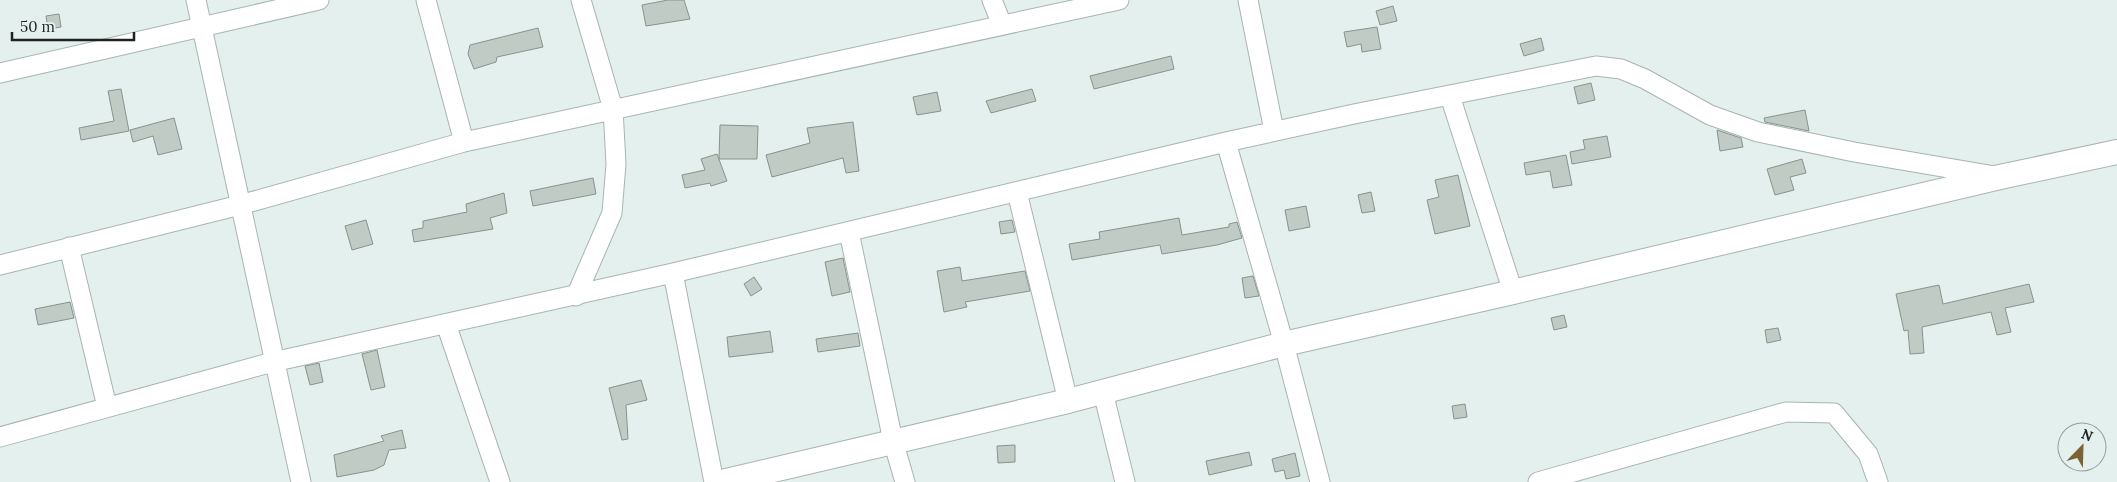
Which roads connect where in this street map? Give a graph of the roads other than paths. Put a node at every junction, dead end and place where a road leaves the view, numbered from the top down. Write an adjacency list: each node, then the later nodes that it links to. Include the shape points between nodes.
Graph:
1 (196, 0): 9 (street)
2 (319, 0): 9 (street)
3 (426, 0): 14 (street)
4 (581, 0): 12 (street)
5 (992, 0): 8 (street)
6 (1119, 0): 8 (street)
7 (1248, 0): 13 (street)
8 (1002, 25): 12 (street)
9 (202, 26): 10 (street); 19 (street)
10 (0, 73)
11 (1450, 96): 13 (street); 17 (street, via 1596,66 1622,69 1710,115 1758,132); 24 (street)
12 (613, 109): 14 (street); 25 (street, via 616,164 612,213)
13 (1274, 131): 15 (street)
14 (464, 142): 19 (street)
15 (1226, 142): 18 (street); 27 (street)
16 (2117, 152): 17 (street)
17 (2000, 177): 24 (street)
18 (1017, 192): 20 (street); 30 (street)
19 (240, 205): 21 (street); 28 (street)
20 (848, 232): 23 (street); 33 (street)
21 (69, 247): 22 (street); 31 (street)
22 (0, 264)
23 (673, 274): 25 (street); 36 (street)
24 (1513, 292): 27 (street)
25 (576, 296): 26 (street)
26 (446, 324): 28 (street); 35 (street)
27 (1284, 344): 29 (street); 40 (street)
28 (273, 362): 31 (street); 34 (street)
29 (1103, 392): 30 (street); 39 (street)
30 (1068, 400): 33 (street)
31 (106, 408): 32 (street)
32 (0, 436)
33 (893, 442): 37 (street); 38 (street)
34 (300, 482)
35 (500, 482)
36 (714, 482)
37 (722, 482)
38 (905, 482)
39 (1125, 482)
40 (1320, 482)
41 (1538, 482): 42 (street, via 1786,412 1834,413 1868,454)
42 (1878, 482)

